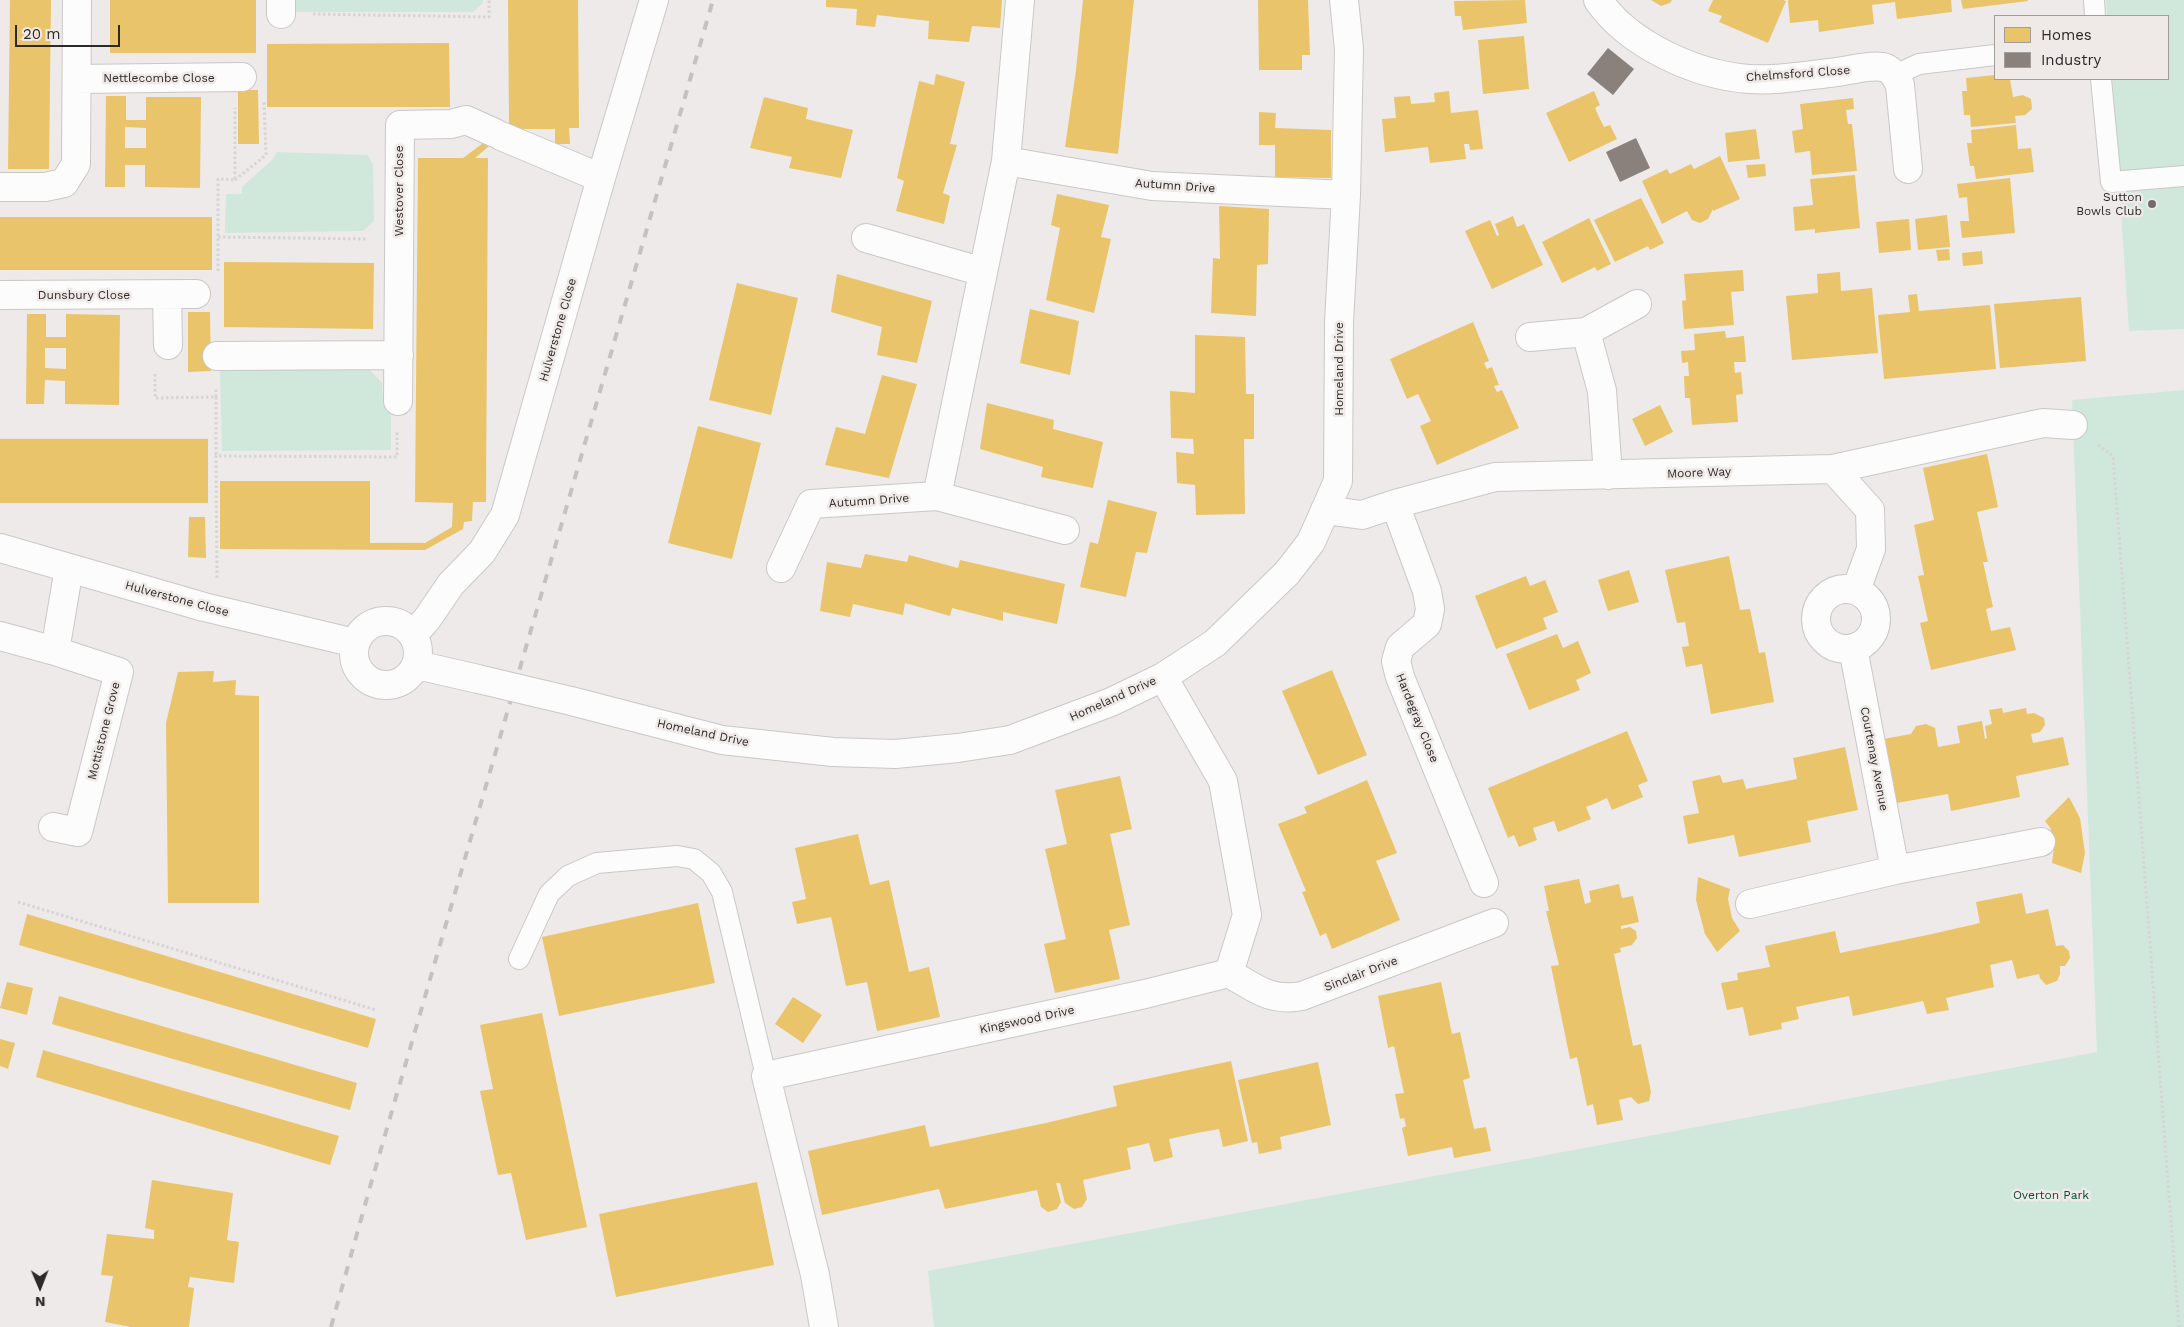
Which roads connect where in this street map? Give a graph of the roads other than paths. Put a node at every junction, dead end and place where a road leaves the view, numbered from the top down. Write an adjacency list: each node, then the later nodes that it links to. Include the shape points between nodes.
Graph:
1 (77, 0): 11 (street)
2 (654, 0): 16 (street, Hulverstone Close)
3 (1020, 0): 13 (street)
4 (1344, 0): 18 (street, Homeland Drive, via 1349,49)
5 (1598, 0): 9 (street, Chelmsford Close, via 1605,11 1640,41 1676,60 1718,75 1751,79 1877,66 1887,68)
6 (2094, 0): 7 (lane)
7 (2095, 15)
8 (1994, 56): 9 (lane, via 1919,64)
9 (1895, 75): 14 (street, via 1900,85)
10 (238, 77): 11 (street, Nettlecombe Close)
11 (77, 78): 17 (street, via 76,164 64,183 46,187)
12 (2101, 80): 15 (lane, via 2111,182)
13 (1006, 161): 18 (street, Autumn Drive, via 1152,186); 20 (street)
14 (1908, 169)
15 (2184, 176)
16 (600, 178): 28 (street, Westover Close, via 466,120 451,124 400,125); 42 (street, Hulverstone Close, via 505,515 482,552 451,584)
17 (0, 187)
18 (1346, 195): 36 (street, Homeland Drive, via 1339,322 1338,481)
19 (866, 238): 20 (street)
20 (983, 272): 34 (street)
21 (196, 294): 23 (street, Dunsbury Close)
22 (0, 295): 23 (street, Dunsbury Close)
23 (167, 295): 27 (street)
24 (1637, 304): 25 (street)
25 (1586, 332): 26 (street); 33 (street, via 1602,391)
26 (1530, 337)
27 (168, 344)
28 (399, 355): 29 (street); 30 (street, Westover Close)
29 (218, 356)
30 (398, 401)
31 (2073, 425): 32 (street, Moore Way, via 2043,423)
32 (1833, 469): 33 (street, Moore Way); 41 (street, via 1870,510 1871,548)
33 (1608, 475): 35 (street, Moore Way, via 1495,477)
34 (937, 496): 37 (street, Autumn Drive); 40 (street, Autumn Drive, via 811,504)
35 (1395, 504): 36 (street, Moore Way, via 1362,515); 52 (street, Hardegray Close, via 1427,591 1430,609 1427,624 1400,647 1396,661)
36 (1325, 510): 48 (street, Homeland Drive, via 1311,542 1287,573 1215,643)
37 (1065, 530)
38 (0, 548): 39 (street, Hulverstone Close)
39 (69, 568): 44 (street, Hulverstone Close, via 218,611); 46 (street)
40 (781, 568)
41 (1856, 590): 45 (street, via 1871,602 1876,620 1869,638); 45 (street, via 1832,592 1817,612 1818,626 1825,640 1833,645)
42 (413, 635): 44 (street, via 405,626 388,620 365,628); 47 (street, via 418,644)
43 (0, 636): 46 (street, Mottistone Grove)
44 (355, 643): 47 (street, via 354,657 358,669 374,684 389,686 400,682 411,674)
45 (1853, 648): 51 (street, Courtenay Avenue)
46 (55, 651): 49 (street, Mottistone Grove, via 119,672 78,832)
47 (416, 665): 48 (street, Homeland Drive, bridge, via 722,740 833,752 895,754 1010,740 1111,702)
48 (1163, 677): 56 (street, via 1224,781 1247,915)
49 (53, 827)
50 (2041, 842): 51 (street)
51 (1896, 870): 53 (street)
52 (1484, 883)
53 (1750, 904)
54 (1494, 923): 56 (street, Sinclair Drive, via 1302,996 1286,999 1267,994)
55 (519, 959): 57 (lane, via 549,894 568,876 597,863 676,856 694,859 711,873 722,892)
56 (1229, 973): 57 (street, Kingswood Drive)
57 (766, 1076): 58 (street, via 815,1275)
58 (824, 1327)

